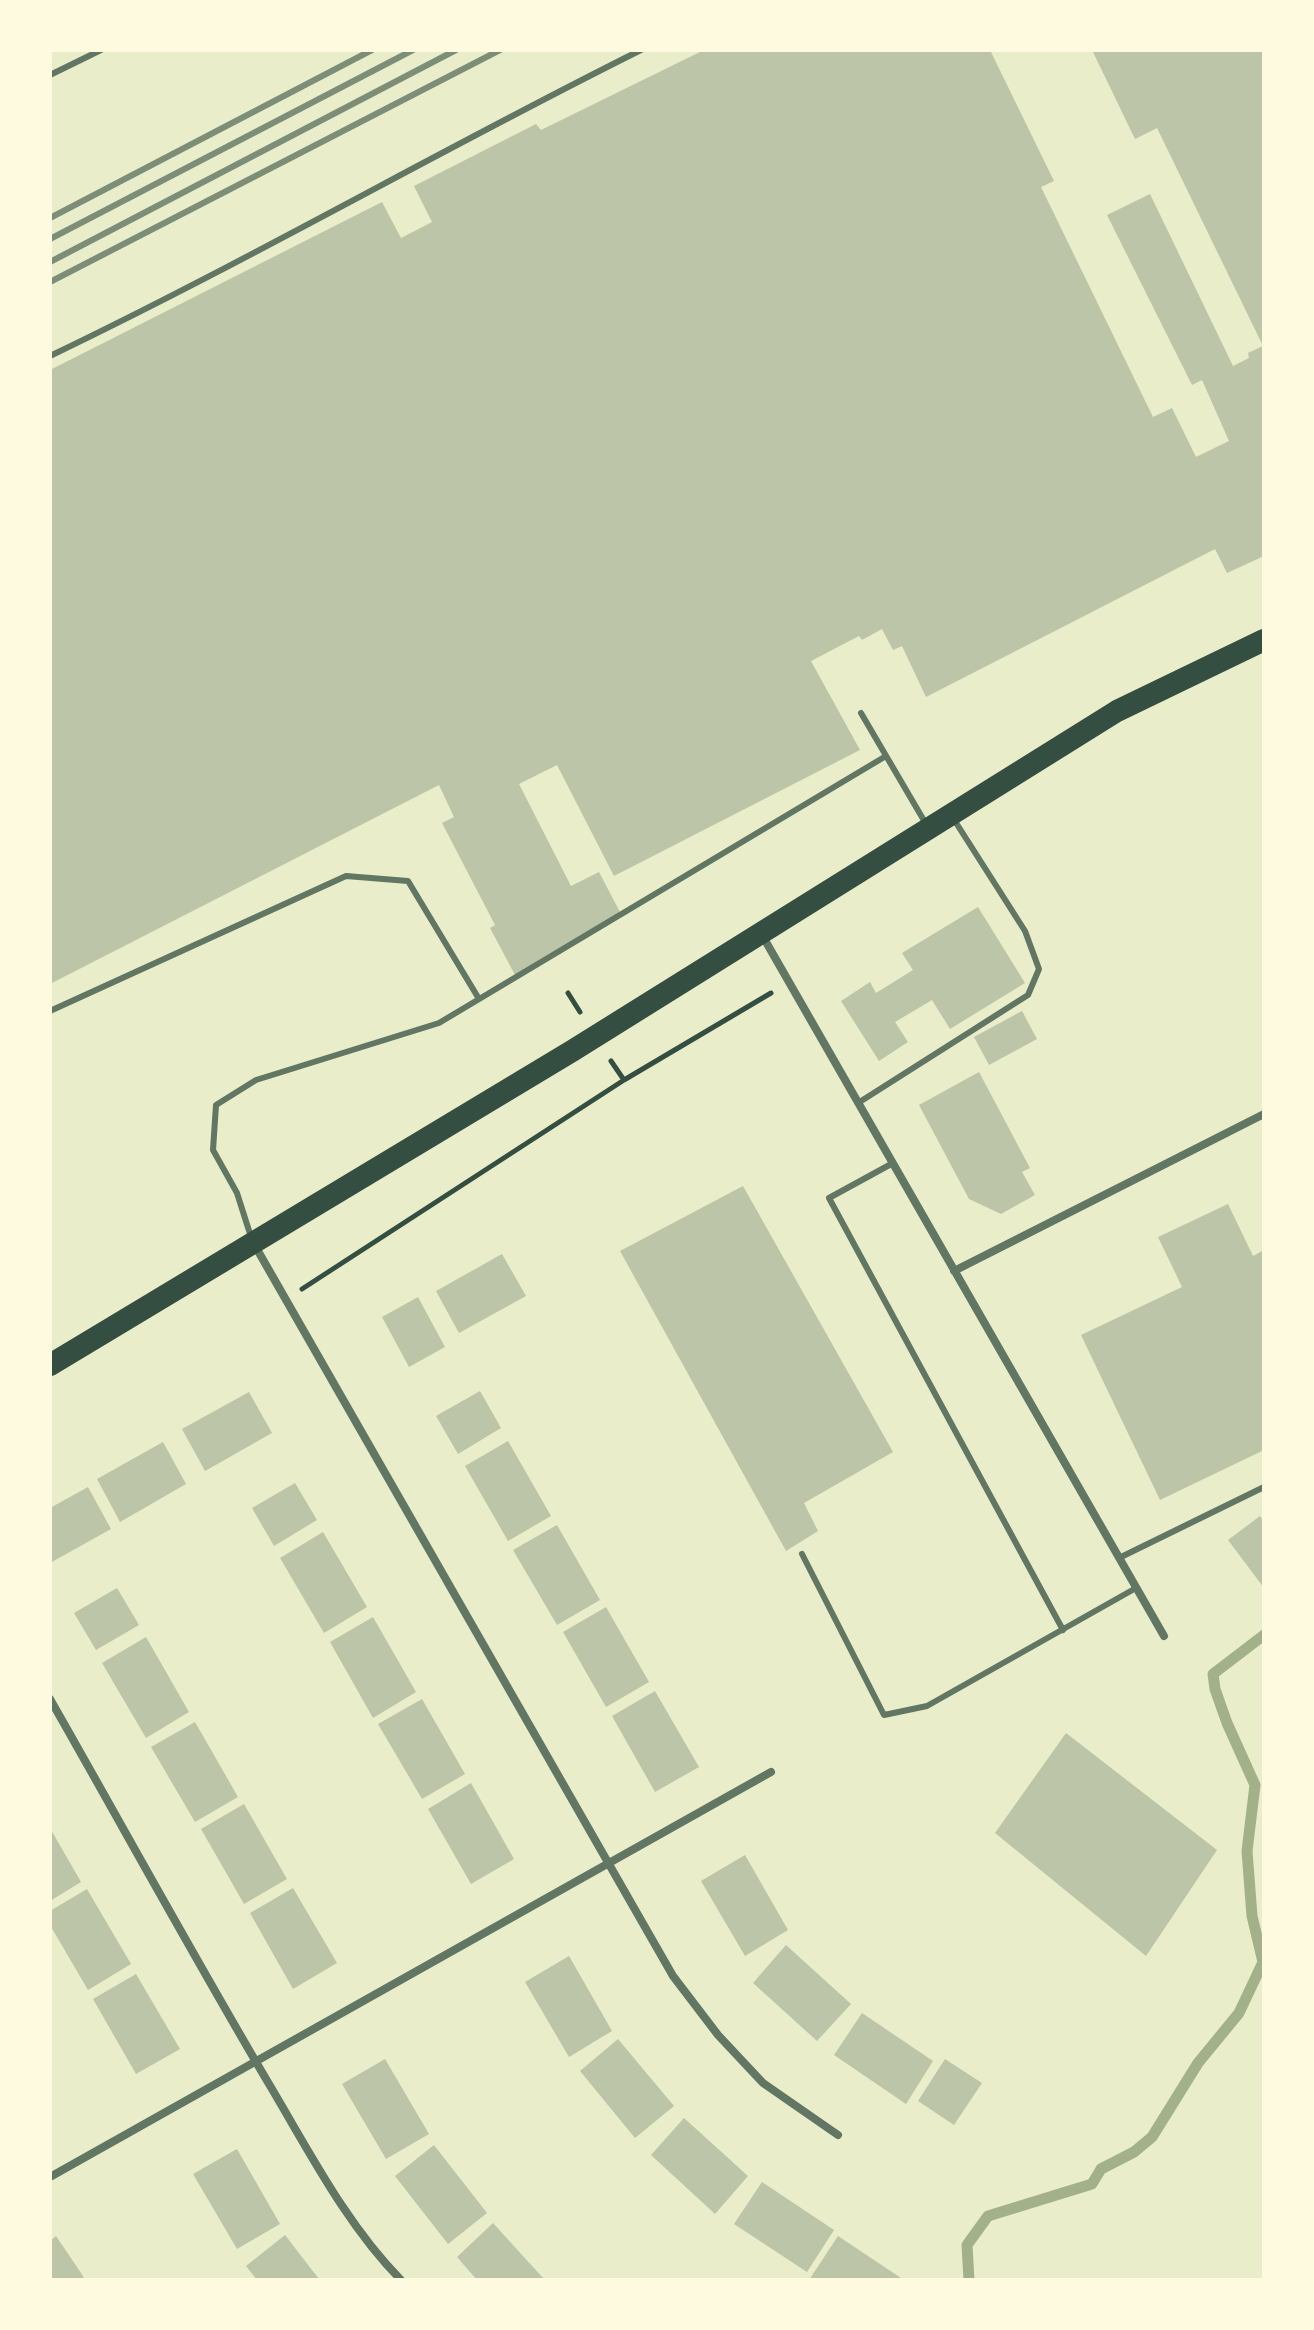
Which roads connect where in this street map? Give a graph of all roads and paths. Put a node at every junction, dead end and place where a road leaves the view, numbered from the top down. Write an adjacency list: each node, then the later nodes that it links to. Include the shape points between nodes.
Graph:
1 (101, 50): 3 (lane)
2 (641, 50): 4 (lane)
3 (50, 75)
4 (50, 356)
5 (1264, 640): 8 (highway, via 1117,711)
6 (861, 713): 7 (lane)
7 (886, 756): 9 (lane); 12 (lane)
8 (951, 815): 9 (highway); 16 (lane, via 1025,931 1039,969 1028,995)
9 (929, 829): 10 (highway)
10 (761, 933): 11 (street); 19 (highway)
11 (789, 982): 15 (path); 16 (street)
12 (479, 999): 13 (lane, via 408,881 346,876); 19 (lane, via 439,1023 256,1080 216,1105 213,1150 237,1193)
13 (50, 1011)
14 (618, 1071): 15 (path)
15 (624, 1080): 21 (path)
16 (858, 1103): 18 (street)
17 (1264, 1114): 20 (street)
18 (893, 1163): 20 (street); 27 (lane, via 829,1198)
19 (254, 1244): 21 (street); 22 (highway)
20 (954, 1271): 25 (street)
21 (285, 1300): 31 (street)
22 (50, 1365)
23 (1264, 1487): 25 (lane)
24 (802, 1554): 27 (lane, via 884,1715 927,1706)
25 (1119, 1558): 26 (street)
26 (1136, 1588): 27 (lane); 28 (street)
27 (1063, 1630)
28 (1164, 1636)
29 (50, 1699): 32 (street)
30 (771, 1772): 31 (street)
31 (608, 1864): 32 (street); 33 (street, via 673,1976 718,2035 763,2083)
32 (256, 2061): 34 (street); 35 (street, via 342,2206)
33 (838, 2135)
34 (50, 2177)
35 (401, 2280)

